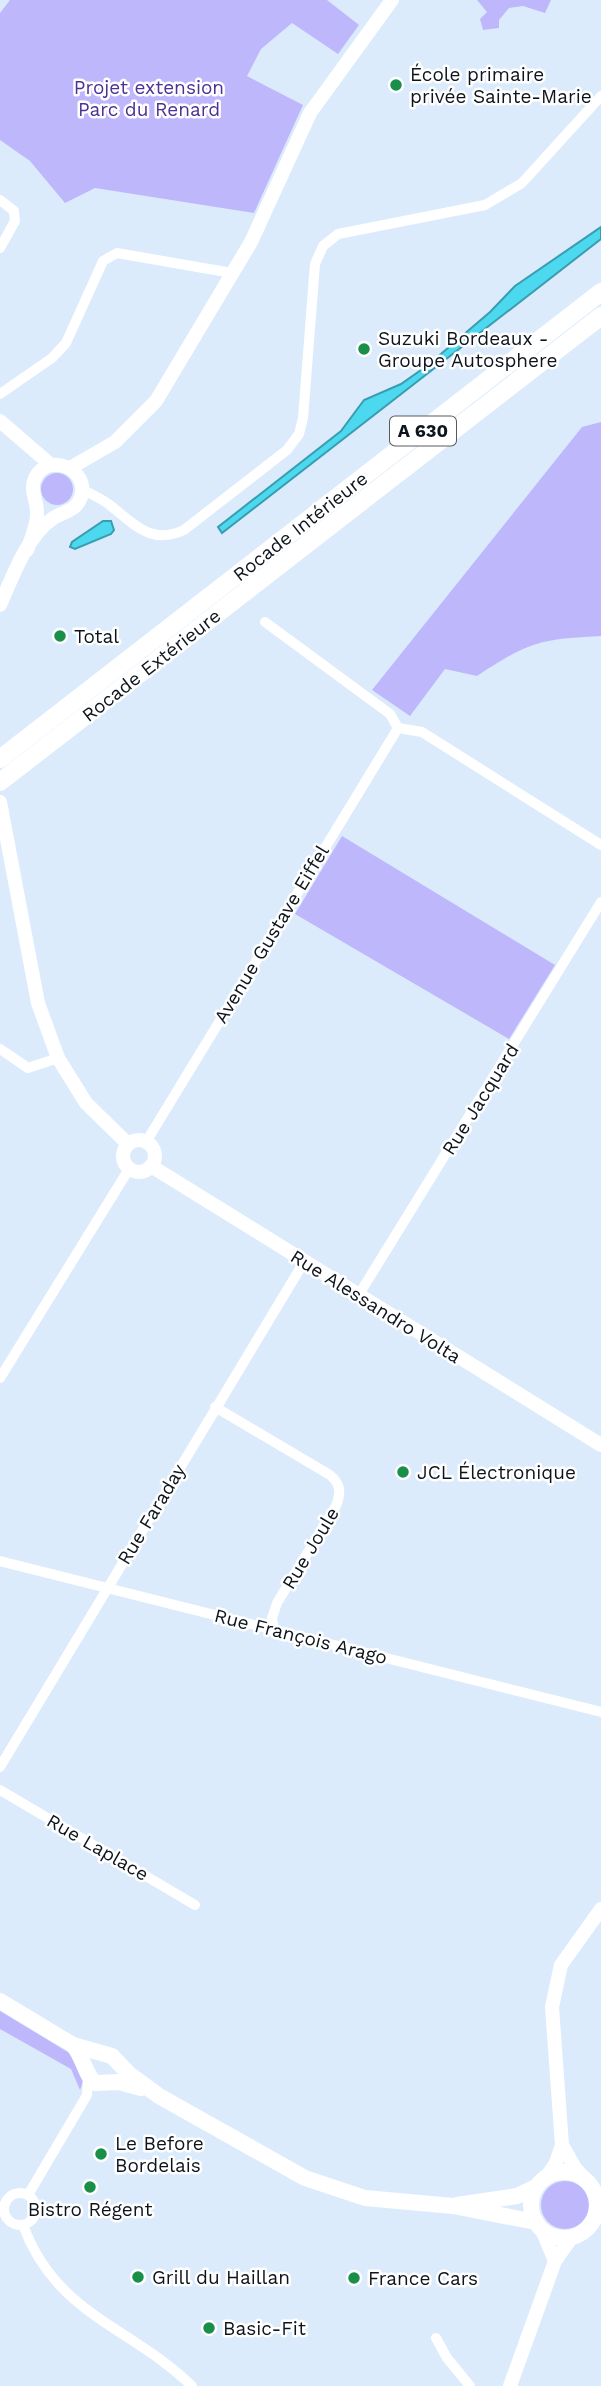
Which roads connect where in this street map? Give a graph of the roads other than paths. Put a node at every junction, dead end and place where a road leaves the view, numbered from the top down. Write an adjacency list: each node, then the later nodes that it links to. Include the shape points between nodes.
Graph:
1 (384, 0): 4 (street, via 307,104)
2 (392, 0): 4 (street, via 310,113)
3 (601, 96): 18 (street, via 508,194 476,207 345,232 323,246 314,272 303,418 294,442 280,456 174,534 148,534)
4 (287, 159): 7 (street, via 251,242)
5 (0, 200): 6 (street, via 14,211 15,221)
6 (0, 248)
7 (232, 273): 10 (street, via 117,253 108,256 66,343); 13 (street, via 156,401)
8 (601, 292): 26 (highway, Rocade Intérieure / A 630)
9 (601, 316): 27 (highway, Rocade Extérieure / A 630)
10 (0, 394)
11 (0, 421): 12 (street)
12 (14, 436): 14 (street); 16 (street)
13 (116, 442): 15 (street); 17 (street, via 85,477)
14 (51, 465): 15 (street); 16 (street)
15 (70, 468): 17 (street)
16 (34, 479): 19 (street)
17 (82, 488): 18 (street); 20 (street)
18 (97, 498): 20 (street)
19 (35, 501): 21 (street, via 46,512); 22 (street, via 38,513)
20 (78, 504): 21 (street)
21 (61, 514): 22 (street, via 42,529)
22 (27, 551): 23 (street)
23 (0, 605)
24 (265, 622): 25 (street, via 390,714)
25 (398, 728): 29 (street, via 422,732); 33 (street, Avenue Gustave Eiffel)
26 (0, 759)
27 (0, 782)
28 (1, 807): 32 (street, via 38,1003)
29 (601, 845)
30 (601, 902): 38 (street, Rue Jacquard)
31 (0, 1049): 32 (street, via 29,1068)
32 (58, 1058): 34 (street, via 86,1103)
33 (146, 1142): 34 (street); 35 (street, via 155,1153)
34 (128, 1144): 36 (street, via 123,1154)
35 (151, 1166): 36 (street, via 138,1172); 37 (street, Rue Alessandro Volta)
36 (129, 1169): 39 (street)
37 (304, 1262): 38 (street, Rue Alessandro Volta); 40 (street, Rue Faraday)
38 (358, 1296): 41 (street, Rue Alessandro Volta)
39 (0, 1378)
40 (215, 1407): 43 (street, Rue Faraday); 44 (street, Rue Joule, via 330,1475 339,1486 336,1506 277,1603)
41 (601, 1445)
42 (0, 1560): 43 (street, Rue François Arago)
43 (107, 1587): 44 (street, Rue François Arago); 46 (street, Rue Faraday)
44 (274, 1629): 45 (street, Rue François Arago)
45 (601, 1712)
46 (0, 1767)
47 (0, 1790): 48 (street, Rue Laplace)
48 (195, 1905)
49 (601, 1909): 58 (street, via 573,1944 554,1986)
50 (0, 2001): 51 (main road)
51 (73, 2045): 52 (main road); 54 (main road)
52 (99, 2054): 53 (main road, via 108,2054); 54 (main road, via 91,2058)
53 (117, 2063): 55 (main road, via 118,2072); 57 (main road)
54 (87, 2071): 55 (main road, via 95,2083); 56 (street)
55 (107, 2084): 56 (street); 57 (main road, via 130,2083)
56 (87, 2095): 61 (street)
57 (159, 2096): 62 (main road, via 263,2157 334,2190 395,2203)
58 (562, 2145): 59 (street, via 558,2160); 60 (street)
59 (541, 2182): 60 (main road, via 566,2171); 62 (main road, via 517,2196); 64 (main road, via 531,2204)
60 (594, 2188): 65 (main road)
61 (28, 2195): 63 (street, via 36,2212); 63 (street, via 14,2194 5,2205 8,2219)
62 (453, 2206): 64 (main road)
63 (23, 2225): 69 (street, via 32,2250 55,2284)
64 (539, 2226): 66 (main road, via 552,2235); 67 (street)
65 (595, 2226): 66 (main road)
66 (572, 2237): 67 (street)
67 (555, 2261): 71 (street)
68 (436, 2338): 70 (street)
69 (192, 2386)
70 (470, 2386)
71 (510, 2386)

